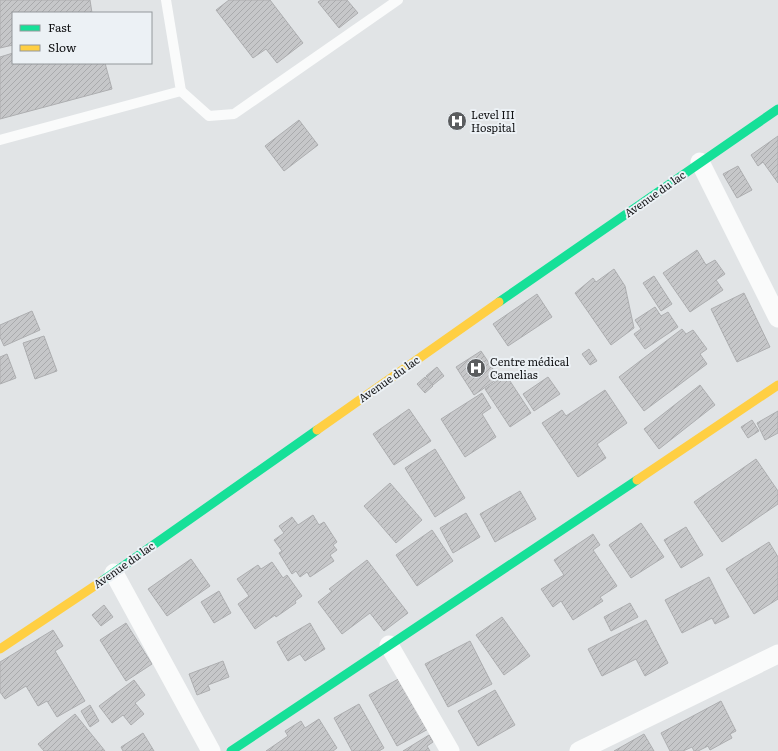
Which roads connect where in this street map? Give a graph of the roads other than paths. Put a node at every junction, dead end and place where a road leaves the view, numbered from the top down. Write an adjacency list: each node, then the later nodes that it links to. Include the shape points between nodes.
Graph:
1 (166, 0): 3 (lane)
2 (398, 0): 3 (lane, via 234,114 209,116)
3 (182, 91): 5 (lane)
4 (778, 109): 6 (main road, Avenue du lac)
5 (0, 140)
6 (700, 162): 7 (street); 9 (main road, Avenue du lac)
7 (778, 318)
8 (778, 385): 10 (main road)
9 (114, 573): 11 (main road, Avenue du lac); 13 (street)
10 (389, 645): 14 (main road); 15 (street)
11 (0, 649)
12 (778, 654): 16 (street)
13 (211, 751)
14 (230, 751)
15 (450, 751)
16 (579, 751)

